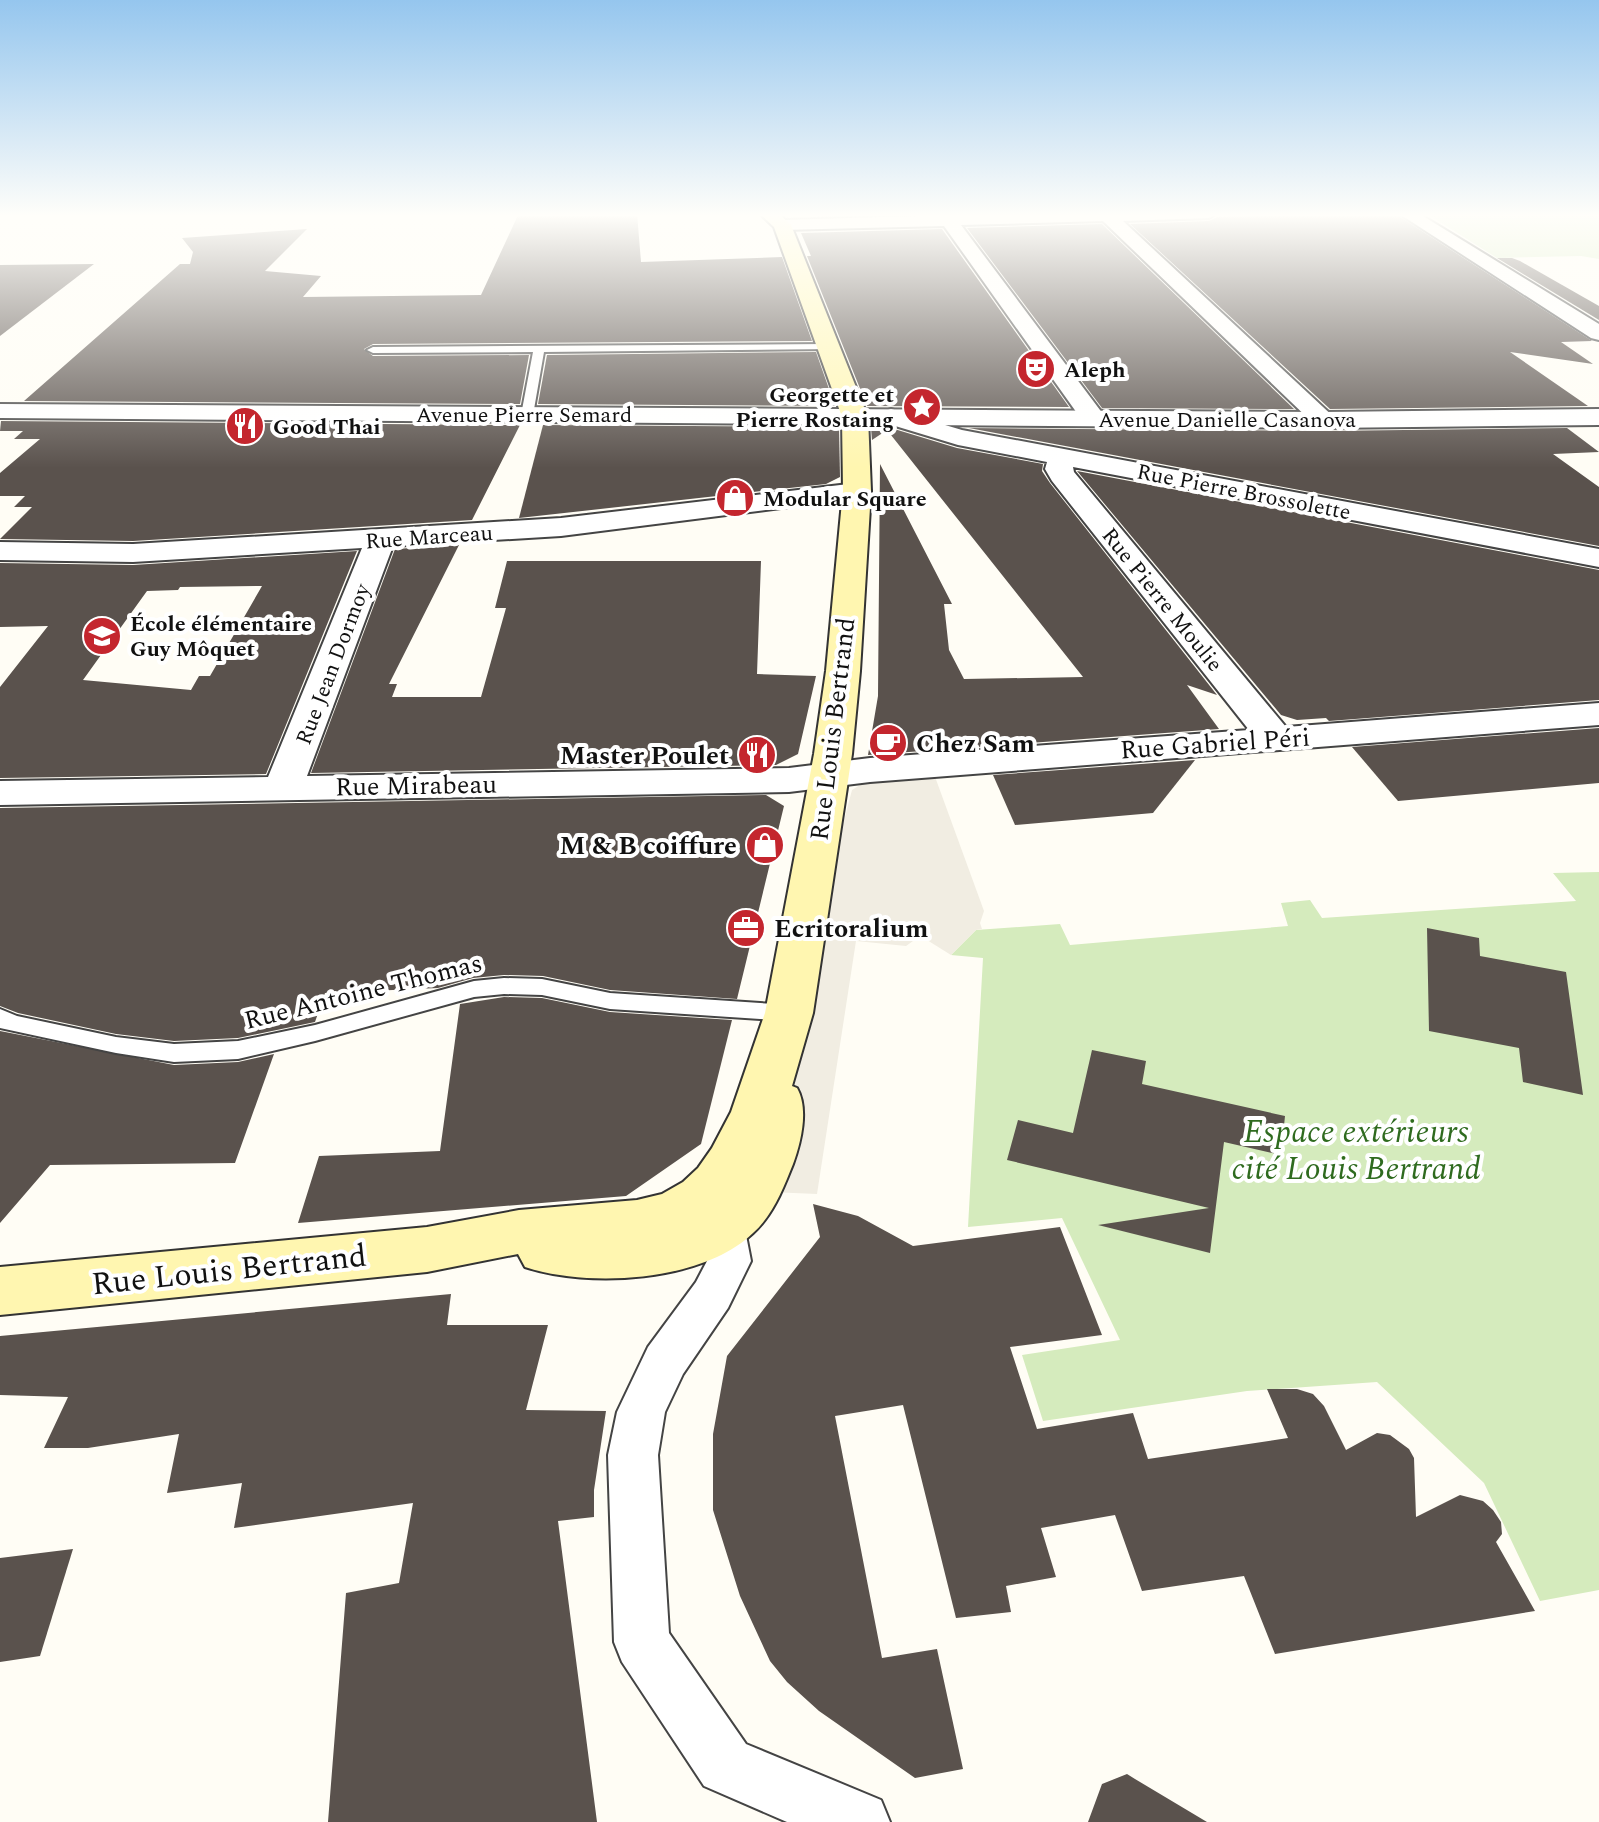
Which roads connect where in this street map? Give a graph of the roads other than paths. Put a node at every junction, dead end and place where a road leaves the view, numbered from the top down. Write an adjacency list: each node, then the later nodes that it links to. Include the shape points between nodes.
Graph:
1 (808, 298): 6 (main road, Rue Louis Bertrand)
2 (1005, 298): 13 (street)
3 (1195, 298): 14 (street)
4 (1541, 298): 5 (street)
5 (1599, 333)
6 (828, 347): 7 (lane); 11 (main road, Rue Louis Bertrand)
7 (539, 349): 8 (lane); 10 (lane)
8 (373, 350)
9 (0, 411): 10 (street, Avenue Pierre Semard)
10 (527, 415): 11 (street, Avenue Pierre Semard)
11 (873, 417): 13 (street, Avenue Danielle Casanova); 15 (street, Rue Pierre Brossolette); 16 (main road, Rue Louis Bertrand)
12 (1599, 417): 14 (street, Avenue Danielle Casanova)
13 (1093, 418): 14 (street, Avenue Danielle Casanova)
14 (1324, 420)
15 (1061, 457): 19 (street, Rue Pierre Brossolette); 21 (street, Rue Pierre Moulie, via 1062,475)
16 (857, 491): 17 (street, Rue Marceau, via 576,526); 22 (main road, Rue Louis Bertrand)
17 (381, 539): 18 (street, Rue Marceau, via 133,553); 23 (street, Rue Jean Dormoy)
18 (0, 551)
19 (1599, 558)
20 (1599, 714): 21 (street, Rue Gabriel Péri)
21 (1275, 738): 22 (street, Rue Gabriel Péri)
22 (830, 773): 23 (street, Rue Mirabeau, via 789,780); 26 (main road, Rue Louis Bertrand)
23 (283, 787): 24 (street, Rue Mirabeau)
24 (0, 793)
25 (0, 1017): 26 (lane, Rue Antoine Thomas, via 86,1039 174,1053 238,1050 474,989 504,986 542,987)
26 (786, 1026): 27 (main road, Rue Louis Bertrand, via 772,1152 759,1186); 28 (main road, Rue Louis Bertrand, via 742,1146 704,1196 678,1212 650,1220 519,1232)
27 (723, 1230): 28 (main road, Rue Louis Bertrand, via 679,1247 625,1255); 30 (street, via 729,1261 712,1295 665,1361 641,1412 633,1455 642,1642 725,1765)
28 (459, 1245): 29 (main road, Rue Louis Bertrand)
29 (0, 1291)
30 (859, 1822)

